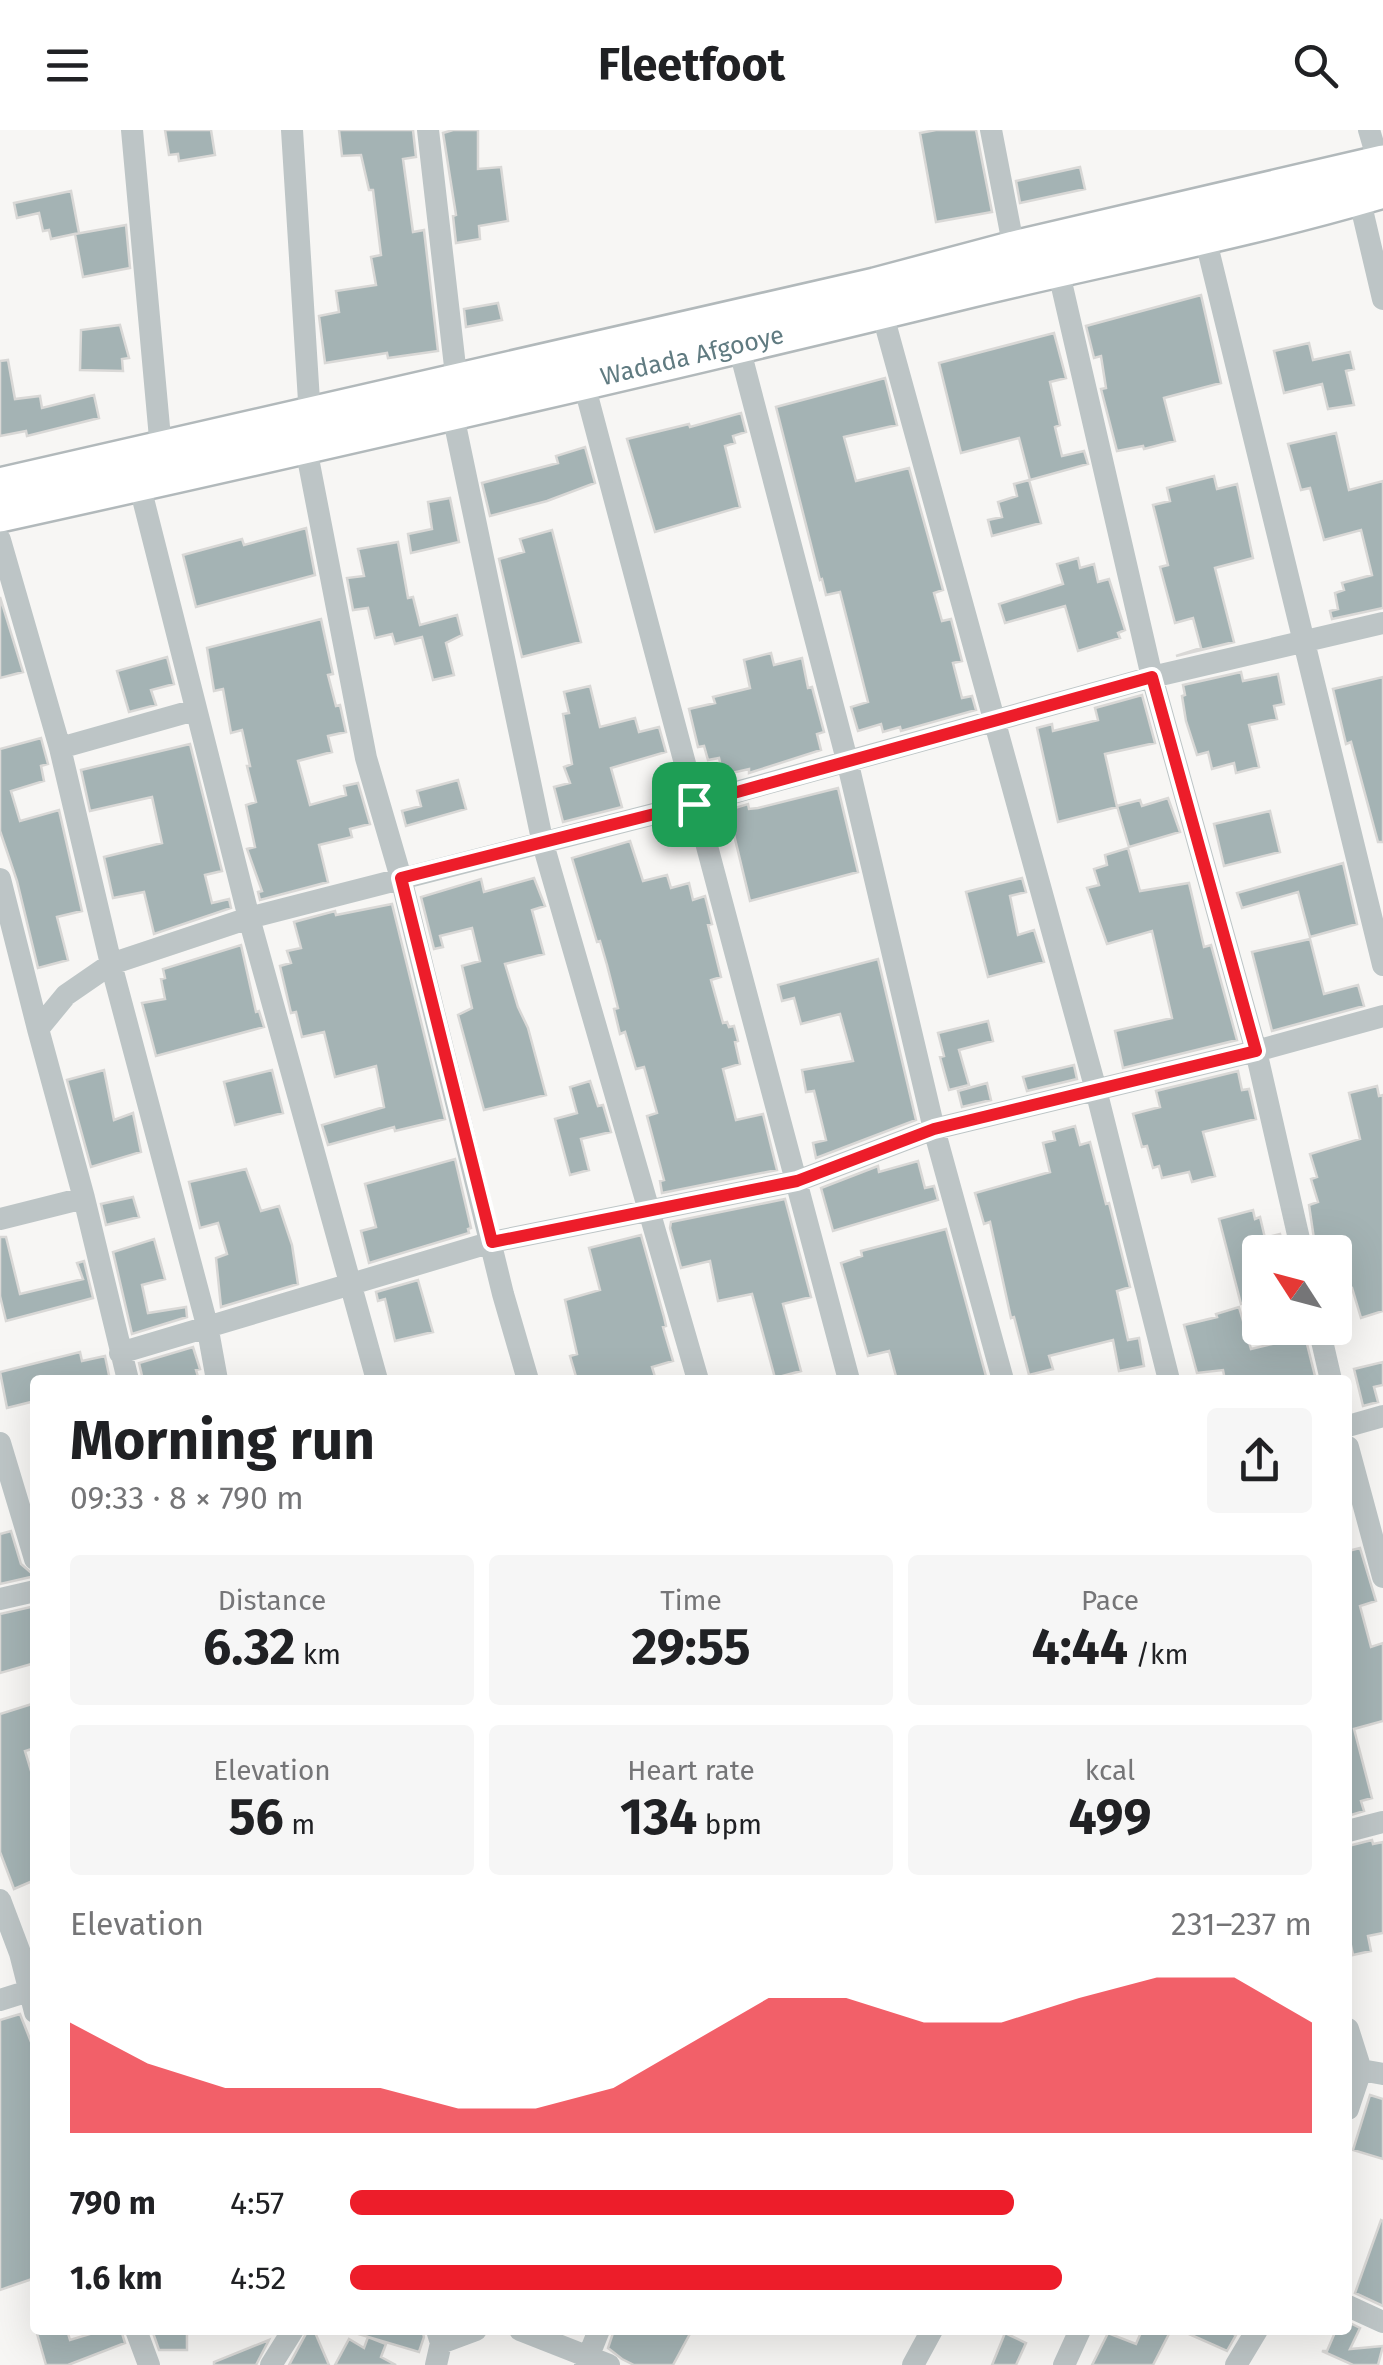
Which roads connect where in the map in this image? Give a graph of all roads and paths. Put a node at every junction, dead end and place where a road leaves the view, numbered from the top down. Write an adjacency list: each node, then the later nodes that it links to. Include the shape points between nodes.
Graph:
1 (132, 130): 16 (street)
2 (292, 130): 15 (street)
3 (428, 130): 14 (street)
4 (991, 130): 8 (street)
5 (1369, 130): 6 (street)
6 (1376, 179): 7 (highway, Wadada Afgooye); 8 (highway, Wadada Afgooye); 10 (street)
7 (1205, 236): 9 (highway, Wadada Afgooye); 22 (street)
8 (1014, 249): 14 (highway, Wadada Afgooye)
9 (1058, 269): 11 (highway, Wadada Afgooye); 23 (street)
10 (1383, 298)
11 (882, 312): 12 (highway, Wadada Afgooye); 25 (street)
12 (739, 347): 13 (highway, Wadada Afgooye); 27 (street)
13 (584, 384): 14 (highway, Wadada Afgooye); 28 (street)
14 (454, 399): 15 (highway, Wadada Afgooye); 29 (street)
15 (308, 433): 16 (highway, Wadada Afgooye); 17 (highway, Wadada Afgooye); 30 (street, via 366,758)
16 (162, 449): 18 (highway, Wadada Afgooye)
17 (138, 483): 19 (highway, Wadada Afgooye); 24 (street)
18 (0, 486)
19 (0, 514)
20 (0, 540): 26 (street)
21 (1383, 623): 22 (street)
22 (1303, 641): 23 (street); 34 (street)
23 (1152, 677): 25 (street); 37 (street)
24 (195, 710): 26 (street); 32 (street)
25 (994, 720): 27 (street); 38 (street)
26 (60, 748): 33 (street)
27 (847, 760): 28 (street); 39 (street)
28 (694, 804): 29 (street); 40 (street)
29 (543, 844): 30 (street); 42 (street)
30 (401, 878): 32 (street); 45 (street)
31 (0, 881): 36 (street)
32 (249, 918): 33 (street); 46 (street)
33 (111, 964): 36 (street, via 66,994); 47 (street)
34 (1383, 965)
35 (1383, 1016): 37 (street)
36 (38, 1029): 41 (street)
37 (1256, 1051): 38 (street); 44 (street)
38 (1096, 1090): 39 (street); 57 (street)
39 (934, 1129): 40 (street); 56 (street)
40 (797, 1181): 42 (street); 55 (street)
41 (84, 1198): 43 (street); 49 (street)
42 (650, 1209): 45 (street); 54 (street)
43 (0, 1219)
44 (1298, 1235)
45 (492, 1242): 46 (street); 53 (street)
46 (350, 1285): 47 (street); 52 (street)
47 (207, 1325): 49 (street); 51 (street)
48 (1324, 1345): 58 (street)
49 (120, 1353): 50 (street)
50 (127, 1375)
51 (216, 1375)
52 (377, 1375)
53 (527, 1375)
54 (697, 1375)
55 (848, 1375)
56 (1002, 1375)
57 (1168, 1375)
58 (1330, 1375)
59 (1383, 1416): 60 (street)
60 (1352, 1425)
61 (0, 1443): 63 (street)
62 (1352, 1462): 64 (street)
63 (30, 1542)
64 (1383, 1577)
65 (30, 1592): 66 (street)
66 (0, 1599)
67 (1383, 1822): 68 (street)
68 (1352, 1830)
69 (0, 1900): 70 (street)
70 (30, 1987)
71 (30, 1997): 72 (street)
72 (0, 2000)
73 (1352, 2036): 74 (street)
74 (1372, 2072): 75 (street)
75 (1352, 2103)
76 (1352, 2308): 77 (street)
77 (1383, 2322)
78 (138, 2335): 88 (street)
79 (291, 2335): 89 (street)
80 (464, 2335): 86 (street)
81 (532, 2335): 87 (street)
82 (598, 2335): 87 (street)
83 (929, 2335): 90 (street)
84 (1078, 2335): 91 (street)
85 (1254, 2335): 92 (street)
86 (438, 2346)
87 (594, 2362)
88 (150, 2365)
89 (271, 2365)
90 (913, 2365)
91 (1064, 2365)
92 (1236, 2365)

